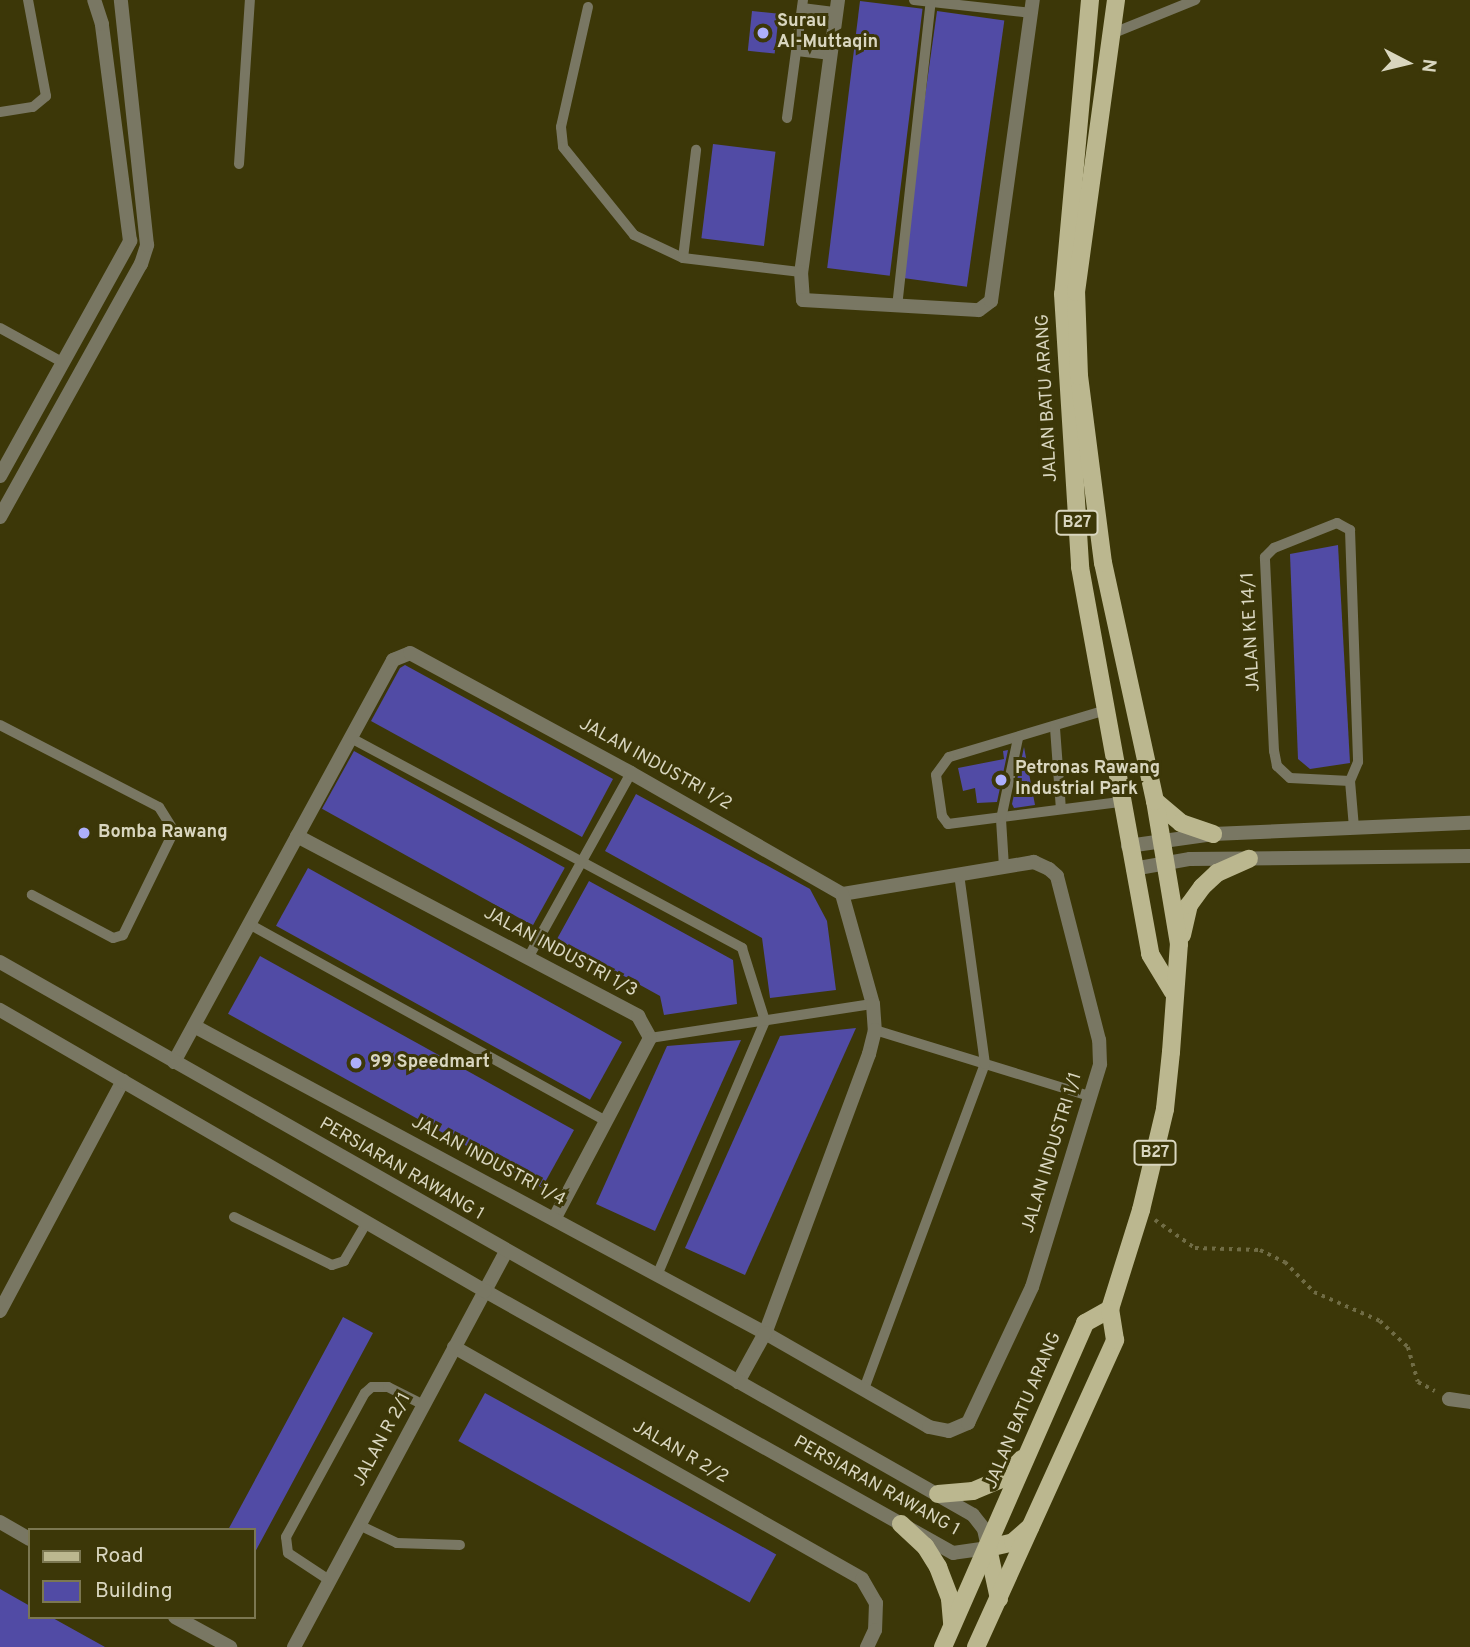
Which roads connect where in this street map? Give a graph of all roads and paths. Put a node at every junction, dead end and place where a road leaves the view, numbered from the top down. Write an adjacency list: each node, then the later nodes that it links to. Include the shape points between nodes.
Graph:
1 (28, 0): 17 (lane, via 46,96 33,107)
2 (94, 0): 25 (street, via 102,24 130,241)
3 (121, 0): 27 (street, via 147,245 141,264)
4 (250, 0): 20 (lane)
5 (914, 0): 8 (lane)
6 (1090, 0): 28 (main road, JALAN BATU ARANG / B27, via 1063,294 1080,568)
7 (1116, 0): 14 (main road, JALAN BATU ARANG / B27)
8 (931, 1): 12 (lane); 23 (lane)
9 (1197, 1): 14 (lane)
10 (803, 4): 11 (lane); 15 (lane)
11 (837, 6): 16 (street)
12 (1032, 6): 23 (street, via 991,301 979,310)
13 (588, 7): 21 (lane, via 561,127 563,147 634,235)
14 (1111, 34): 35 (main road, JALAN BATU ARANG / B27, via 1076,292 1079,376 1103,564)
15 (797, 51): 16 (lane); 18 (lane)
16 (831, 55): 22 (street)
17 (0, 112)
18 (788, 118)
19 (696, 150): 21 (lane)
20 (239, 164)
21 (683, 258): 22 (lane)
22 (801, 272): 23 (street, via 800,293 810,303)
23 (897, 307)
24 (0, 328): 25 (lane)
25 (64, 363): 26 (street)
26 (0, 476)
27 (0, 517)
28 (1106, 710): 30 (lane); 36 (main road, JALAN BATU ARANG / B27)
29 (0, 725): 53 (lane, via 159,807 174,831 123,935 113,938)
30 (1055, 728): 32 (lane); 37 (lane)
31 (351, 737): 33 (street, JALAN INDUSTRI 1/2, via 393,660 410,653); 42 (street, JALAN INDUSTRI 1/2); 47 (lane)
32 (1018, 738): 38 (lane); 38 (lane, via 949,757 936,775 942,816 948,824)
33 (631, 773): 47 (lane); 52 (street, JALAN INDUSTRI 1/2)
34 (1350, 780): 34 (lane, JALAN KE 14/1, via 1290,778 1277,766 1273,737 1265,557 1274,548 1337,523 1350,530 1358,762); 40 (lane, JALAN KE 14/1)
35 (1155, 801): 41 (main road, via 1181,823); 43 (main road, JALAN BATU ARANG / B27)
36 (1120, 802): 37 (lane); 44 (main road, JALAN BATU ARANG / B27)
37 (1061, 810): 38 (lane)
38 (1001, 819): 49 (lane)
39 (1470, 823): 40 (street)
40 (1354, 828): 41 (street)
41 (1213, 834): 43 (street)
42 (297, 836): 54 (street, JALAN INDUSTRI 1/2); 56 (street, JALAN INDUSTRI 1/3)
43 (1162, 840): 44 (street); 48 (main road, JALAN BATU ARANG / B27)
44 (1128, 846): 50 (main road, JALAN BATU ARANG / B27)
45 (1470, 856): 46 (street)
46 (1249, 859): 48 (street); 55 (main road, via 1217,873 1202,887 1189,905)
47 (582, 861): 56 (lane); 61 (lane, via 742,948)
48 (1166, 863): 50 (street); 55 (main road, JALAN BATU ARANG / B27)
49 (1004, 867): 51 (street, JALAN INDUSTRI 1/1); 68 (street, JALAN INDUSTRI 1/1, via 1034,862 1057,876 1098,1040 1100,1064)
50 (1133, 869): 58 (main road, JALAN BATU ARANG / B27, via 1150,954)
51 (959, 874): 52 (street, JALAN INDUSTRI 1/1); 66 (lane)
52 (842, 894): 59 (street)
53 (32, 895)
54 (249, 925): 62 (street, JALAN INDUSTRI 1/2); 69 (lane)
55 (1179, 944): 58 (main road, JALAN BATU ARANG / B27)
56 (528, 958): 64 (street, JALAN INDUSTRI 1/3, via 638,1016)
57 (0, 962): 65 (street, PERSIARAN RAWANG 1)
58 (1173, 992): 70 (main road, JALAN BATU ARANG / B27, via 1165,1109)
59 (873, 1004): 61 (lane); 63 (street)
60 (0, 1010): 67 (street, PERSIARAN RAWANG 1)
61 (765, 1021): 64 (lane); 75 (lane)
62 (194, 1026): 65 (street, JALAN INDUSTRI 1/2); 72 (street, JALAN INDUSTRI 1/4)
63 (875, 1030): 66 (lane); 79 (street)
64 (650, 1038): 69 (street)
65 (174, 1062): 74 (street, PERSIARAN RAWANG 1)
66 (985, 1064): 68 (lane); 82 (lane)
67 (123, 1082): 73 (street, PERSIARAN RAWANG 1); 78 (street)
68 (1090, 1096): 82 (street, JALAN INDUSTRI 1/1, via 1031,1287 968,1423 949,1431 929,1427)
69 (606, 1121): 72 (street)
70 (1141, 1210): 77 (main road, JALAN BATU ARANG / B27); 83 (path, via 1195,1248 1260,1250 1285,1262 1314,1292 1380,1321 1408,1347 1418,1382)
71 (234, 1217): 73 (lane, via 332,1265 344,1261)
72 (554, 1219): 75 (street, JALAN INDUSTRI 1/4)
73 (367, 1222): 76 (street, PERSIARAN RAWANG 1)
74 (506, 1252): 76 (street, JALAN R 2/1); 81 (street, PERSIARAN RAWANG 1)
75 (657, 1275): 79 (street, JALAN INDUSTRI 1/4)
76 (485, 1291): 80 (street, JALAN R 2/1); 90 (street, PERSIARAN RAWANG 1)
77 (1110, 1309): 86 (main road, JALAN BATU ARANG, via 1085,1323); 89 (main road, via 1115,1340)
78 (0, 1311)
79 (765, 1333): 81 (street); 82 (street, JALAN INDUSTRI 1/1)
80 (454, 1347): 85 (street, JALAN R 2/1); 101 (street, JALAN R 2/2, via 862,1579 876,1603 875,1630)
81 (738, 1382): 87 (street, PERSIARAN RAWANG 1)
82 (864, 1389)
83 (1449, 1399): 84 (street)
84 (1470, 1402)
85 (424, 1405): 91 (street, JALAN R 2/1); 95 (lane, via 388,1387 372,1387 365,1393 286,1537 288,1553)
86 (1028, 1453): 87 (main road, via 1003,1478 973,1491); 94 (main road, JALAN BATU ARANG)
87 (938, 1494): 94 (street, PERSIARAN RAWANG 1, via 973,1515 984,1529)
88 (0, 1522): 92 (street)
89 (1035, 1522): 94 (main road, via 1013,1542); 96 (main road)
90 (901, 1524): 94 (street, PERSIARAN RAWANG 1, via 953,1553); 98 (main road, via 925,1546 938,1567 950,1599)
91 (359, 1525): 93 (lane, via 397,1543); 95 (street, JALAN R 2/1)
92 (28, 1537)
93 (460, 1545)
94 (988, 1548): 96 (main road); 98 (main road, JALAN BATU ARANG)
95 (329, 1580): 99 (street, JALAN R 2/1)
96 (999, 1600): 103 (main road)
97 (179, 1619): 100 (street)
98 (952, 1627): 102 (main road, JALAN BATU ARANG)
99 (298, 1645)
100 (230, 1647)
101 (867, 1647)
102 (943, 1647)
103 (976, 1647)

